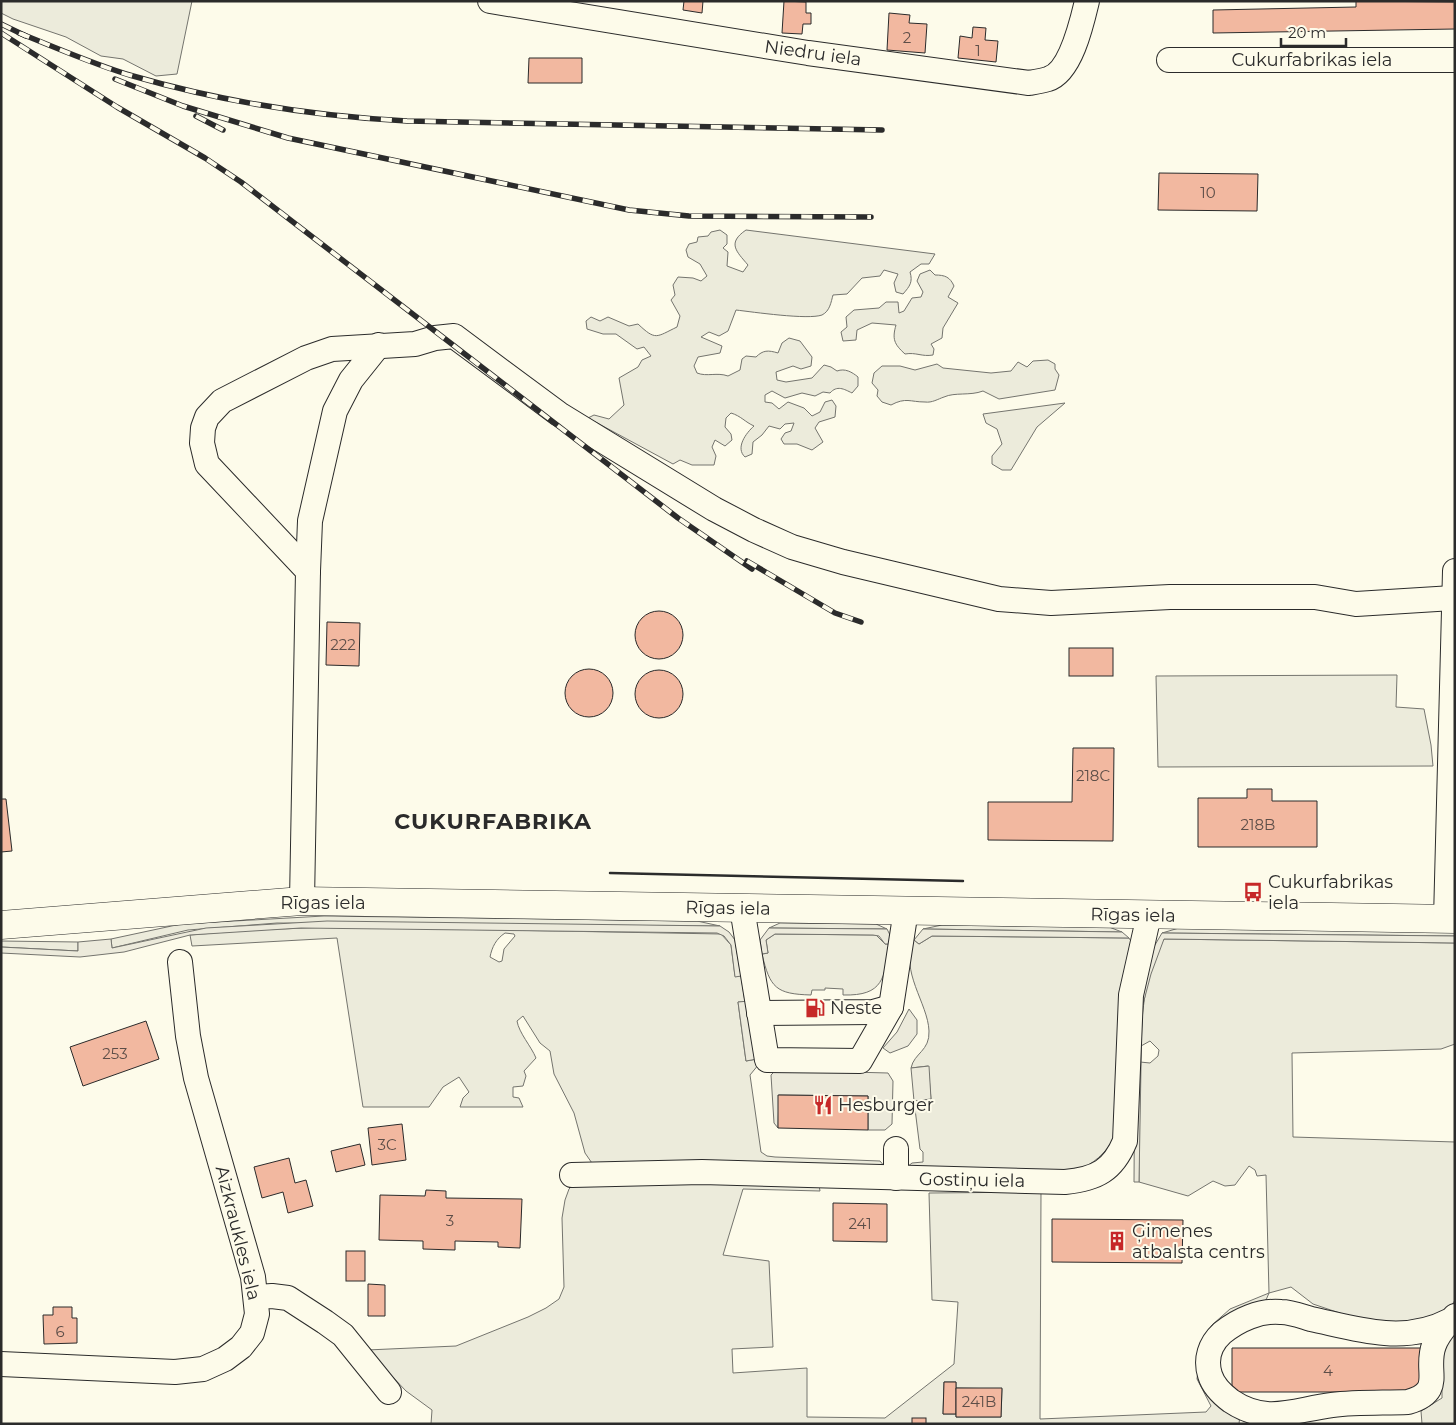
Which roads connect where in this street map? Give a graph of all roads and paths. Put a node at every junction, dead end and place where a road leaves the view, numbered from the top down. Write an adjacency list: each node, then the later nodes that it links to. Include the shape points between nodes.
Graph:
1 (490, 1): 2 (street, Niedru iela, via 808,53 1029,82 1050,79 1063,68 1078,36)
2 (1087, 1)
3 (1169, 60): 4 (street, Cukurfabrikas iela)
4 (1455, 60)
5 (379, 346): 6 (street, via 351,380 336,411 310,521); 6 (street, via 332,349 306,358 222,401 207,417 203,428 203,454 211,468); 8 (street, via 415,344 454,336 560,414 706,505 754,530 792,547 959,591 999,600 1051,603 1170,597 1315,598 1356,604)
6 (308, 571): 9 (street)
7 (1455, 571): 8 (street)
8 (1453, 598): 13 (street)
9 (302, 901): 10 (highway, Rīgas iela); 14 (highway, Rīgas iela)
10 (742, 908): 11 (highway, Rīgas iela); 17 (street)
11 (906, 910): 12 (highway, Rīgas iela); 16 (street)
12 (1149, 915): 13 (highway, Rīgas iela); 20 (street, Gostiņu iela, via 1131,994 1125,1141 1107,1168 1082,1180 1065,1182)
13 (1450, 919)
14 (1, 925)
15 (180, 962): 21 (street, Aizkraukles iela, via 196,1078)
16 (891, 1007): 17 (street, via 873,1012); 17 (street, via 860,1061 767,1060)
17 (759, 1013)
18 (896, 1149): 20 (street)
19 (572, 1175): 20 (street, Gostiņu iela, via 702,1172)
20 (896, 1178)
21 (257, 1297): 23 (street, Aizkraukles iela, via 252,1333 233,1353 203,1369 175,1372); 24 (street, via 288,1298 325,1322 350,1342)
22 (1453, 1318): 22 (street, via 1434,1329 1410,1334 1348,1328 1281,1312 1258,1314 1234,1324 1218,1337 1210,1348 1210,1376 1227,1398 1255,1415 1272,1417 1333,1405 1408,1402 1428,1392 1432,1384 1433,1346)
23 (1, 1364)
24 (389, 1392)

